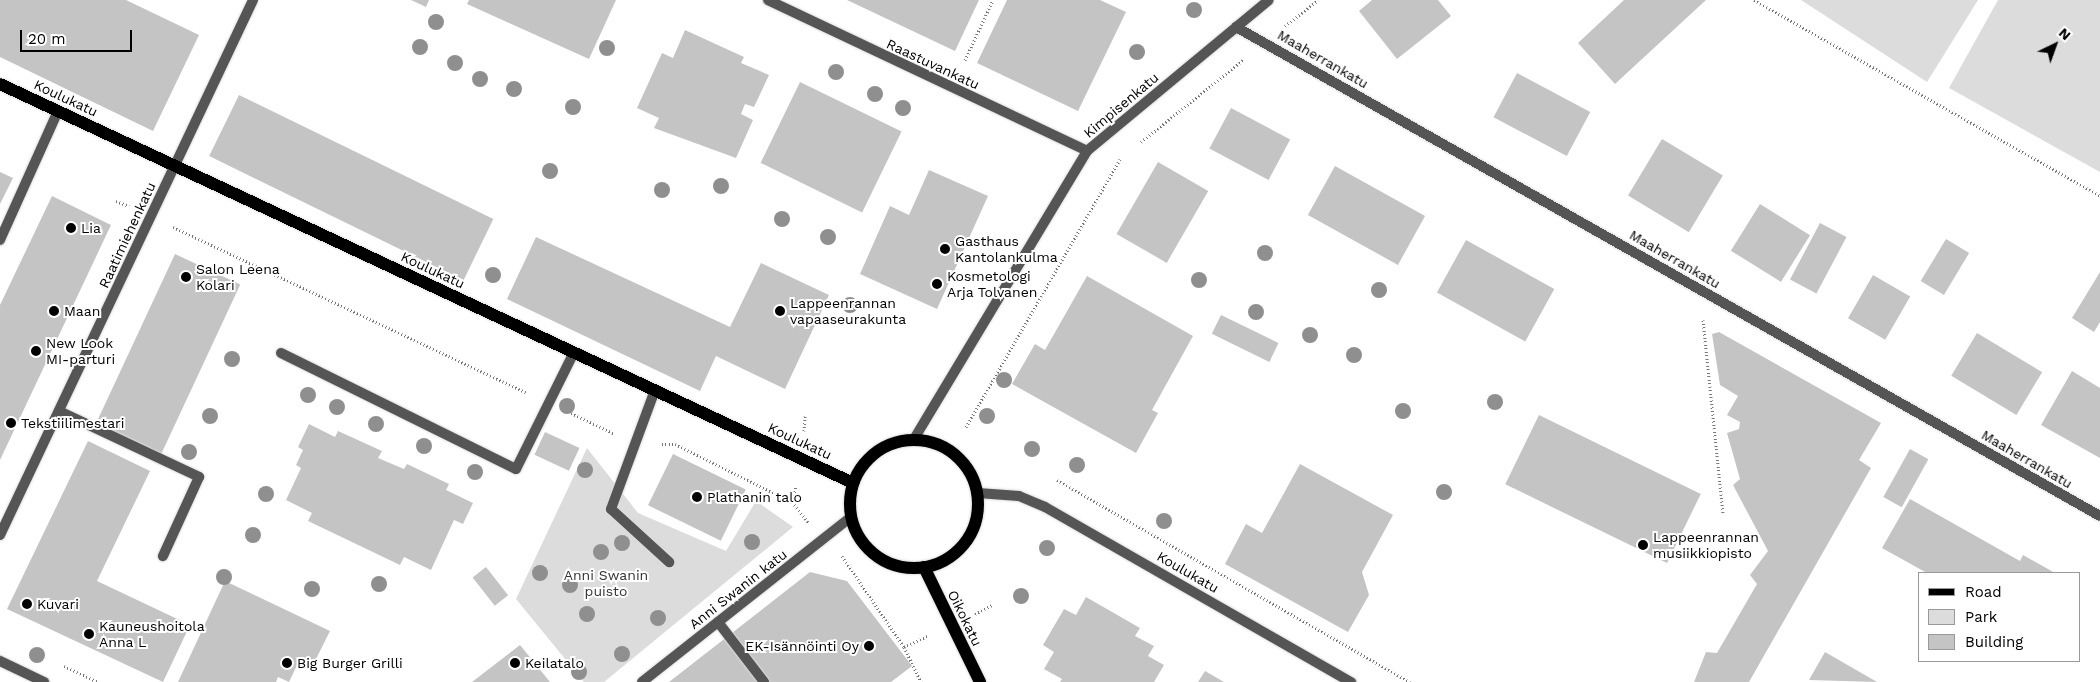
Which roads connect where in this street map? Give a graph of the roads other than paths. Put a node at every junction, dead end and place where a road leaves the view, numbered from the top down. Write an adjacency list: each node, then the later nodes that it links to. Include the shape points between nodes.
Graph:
1 (253, 0): 8 (street, Raatimiehenkatu)
2 (768, 0): 7 (street, Raastuvankatu)
3 (1269, 0): 4 (street, Kimpisenkatu)
4 (1236, 26): 7 (street, Kimpisenkatu); 17 (street, Maaherrankatu)
5 (0, 84): 6 (main road, Koulukatu)
6 (58, 111): 8 (main road, Koulukatu); 9 (street)
7 (1087, 152): 14 (street, Kimpisenkatu)
8 (175, 166): 10 (main road, Koulukatu); 13 (street, Raatimiehenkatu)
9 (0, 240)
10 (574, 352): 11 (street, via 516,469); 12 (main road, Koulukatu)
11 (280, 354)
12 (655, 390): 15 (main road, Koulukatu); 21 (street, via 611,509)
13 (59, 411): 19 (street, Raatimiehenkatu); 20 (street, via 200,478)
14 (914, 439): 15 (main road, via 881,449 866,461); 16 (main road, via 944,446 957,455 971,472)
15 (853, 483): 18 (main road)
16 (978, 493): 22 (main road, via 978,512 963,546 949,558); 29 (street, Koulukatu, via 1019,496 1045,507)
17 (2100, 516)
18 (851, 517): 22 (main road, via 856,531 876,556 907,568); 23 (street, Anni Swanin katu)
19 (0, 536)
20 (163, 556)
21 (669, 562)
22 (924, 567): 28 (main road, Oikokatu)
23 (718, 622): 26 (street, Anni Swanin katu); 27 (street)
24 (0, 661): 25 (street)
25 (44, 682)
26 (642, 682)
27 (764, 682)
28 (980, 682)
29 (1351, 682)

